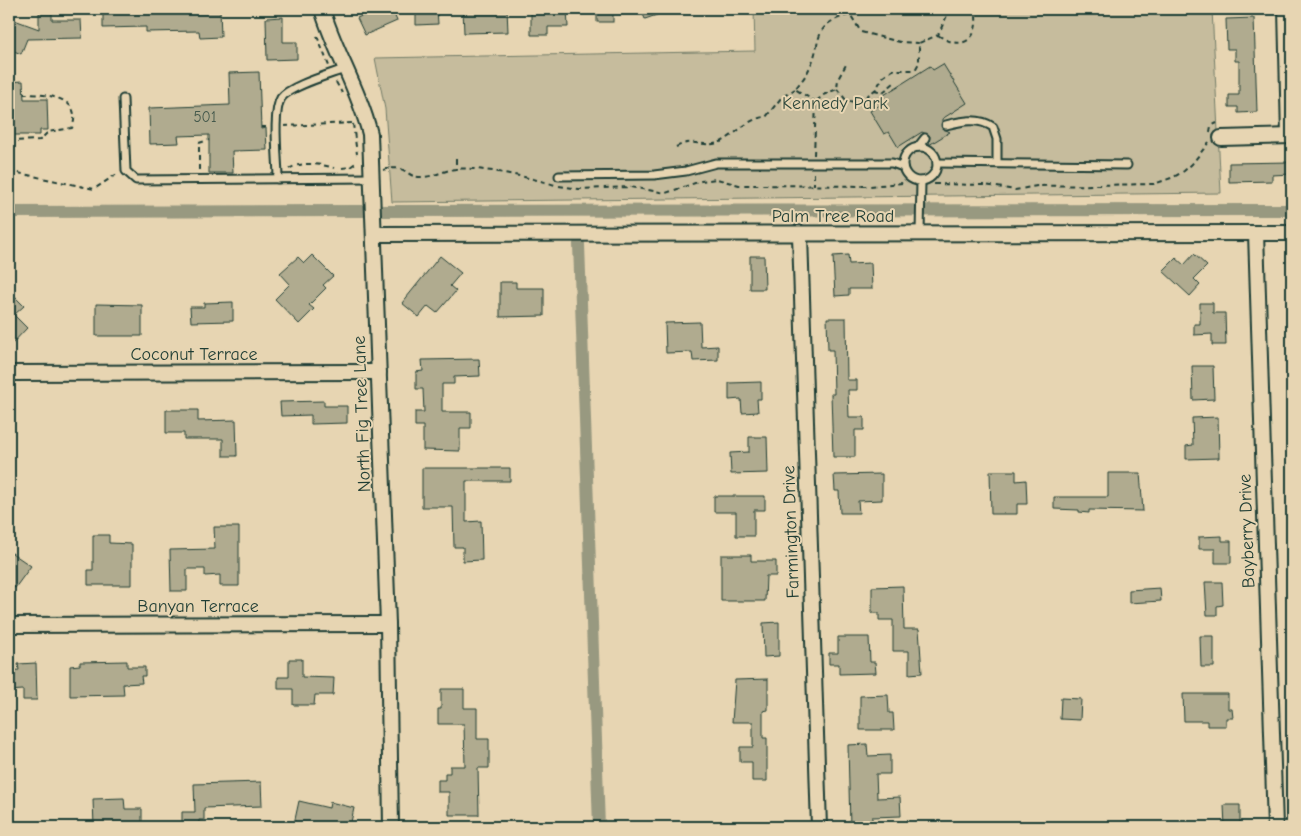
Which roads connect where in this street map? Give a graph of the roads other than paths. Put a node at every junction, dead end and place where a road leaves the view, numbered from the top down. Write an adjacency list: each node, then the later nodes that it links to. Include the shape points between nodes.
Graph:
1 (322, 9): 3 (street, North Fig Tree Lane, via 329,32)
2 (1286, 9): 6 (street)
3 (347, 68): 15 (street, North Fig Tree Lane, via 364,107 370,134); 16 (lane, via 289,91 281,98 277,112)
4 (123, 99): 16 (lane, via 126,171 136,180)
5 (946, 125): 10 (lane, via 980,121 993,127 997,139)
6 (1291, 136): 8 (street)
7 (925, 138): 9 (lane)
8 (1216, 138)
9 (918, 147): 11 (lane, via 929,150); 13 (lane, via 905,156)
10 (997, 163): 11 (lane); 12 (lane)
11 (937, 164): 17 (lane, via 931,177)
12 (1127, 165)
13 (903, 167): 14 (lane, via 892,163 716,163 654,175); 17 (lane, via 908,176)
14 (559, 176)
15 (373, 178): 16 (lane); 21 (street, North Fig Tree Lane)
16 (278, 179)
17 (921, 185): 18 (lane)
18 (920, 230): 19 (street, Palm Tree Road); 22 (street, Palm Tree Road)
19 (1256, 233): 20 (street, Palm Tree Road); 29 (street, Bayberry Drive)
20 (1292, 233)
21 (374, 234): 22 (street, Palm Tree Road); 23 (street, North Fig Tree Lane)
22 (800, 235): 28 (street, Farmington Drive)
23 (379, 372): 24 (street, Coconut Terrace); 25 (street, North Fig Tree Lane)
24 (9, 374)
25 (388, 624): 26 (street, Banyan Terrace); 27 (street, North Fig Tree Lane)
26 (9, 625)
27 (391, 827)
28 (819, 827)
29 (1275, 827)

